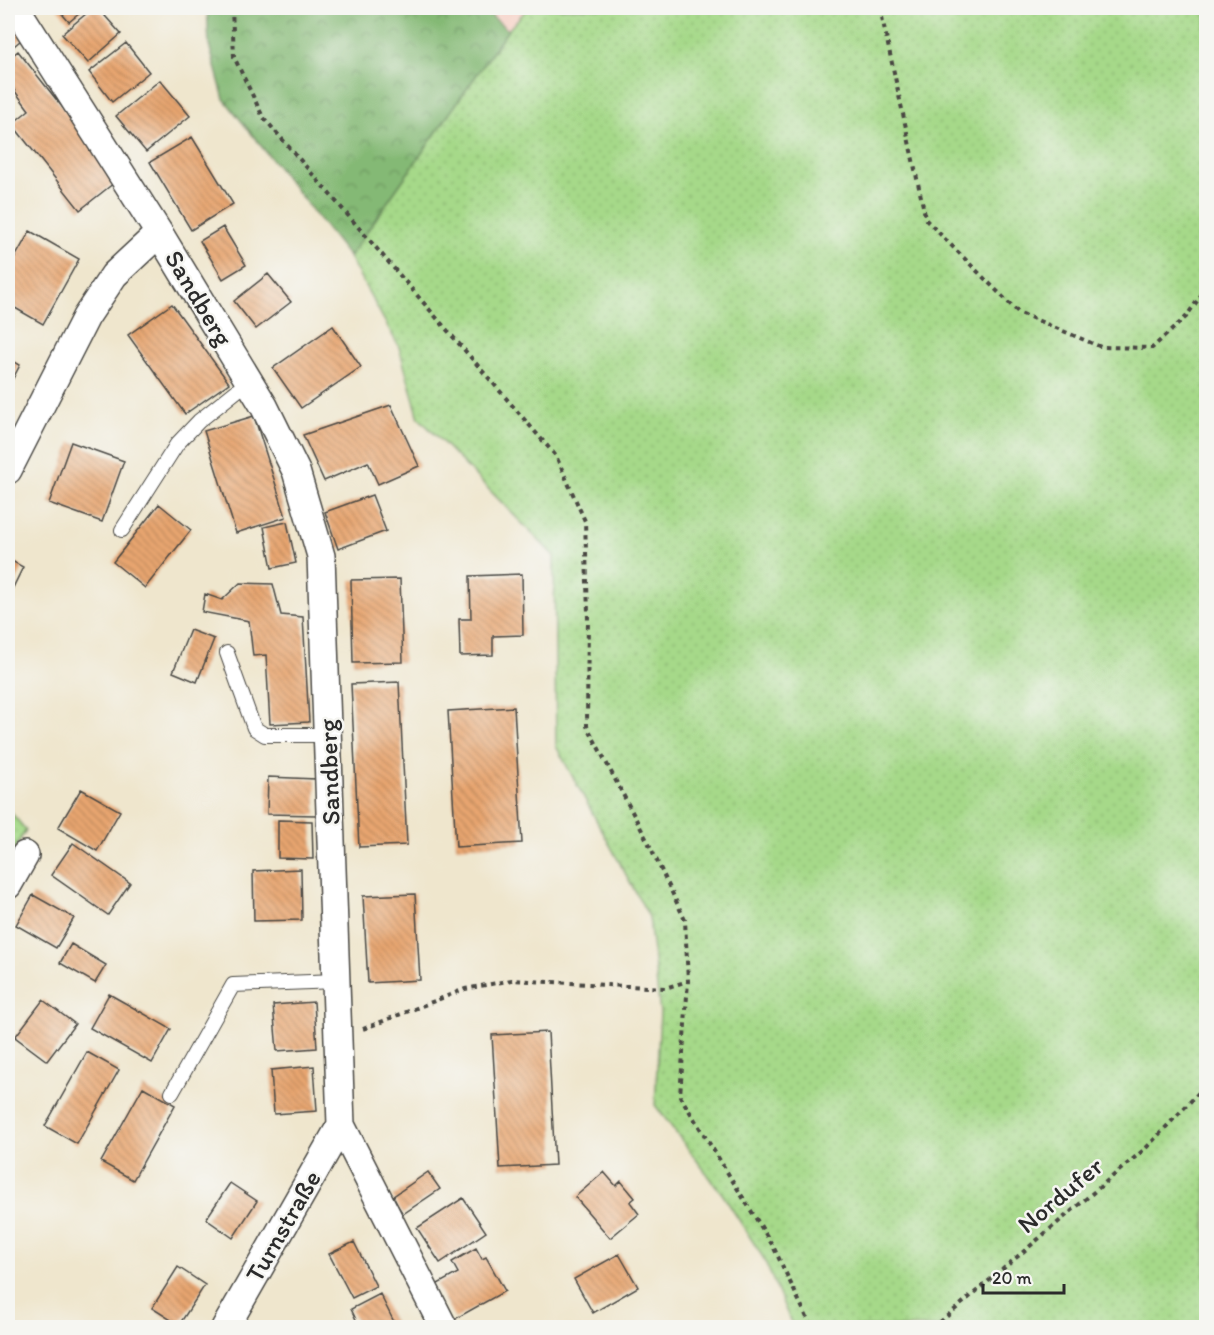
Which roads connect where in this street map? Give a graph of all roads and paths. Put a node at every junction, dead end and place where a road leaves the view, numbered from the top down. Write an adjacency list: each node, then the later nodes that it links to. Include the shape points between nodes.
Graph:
1 (16, 8): 4 (street, Sandberg)
2 (232, 8): 14 (path, via 234,57 262,117 556,456 585,521 587,726 685,920)
3 (880, 8): 5 (path, via 926,220 1018,312 1101,347 1152,348 1186,317)
4 (159, 233): 6 (street, Sandberg); 7 (street, Sandberg, via 114,275 86,317)
5 (1206, 288)
6 (249, 381): 8 (lane, via 177,444); 10 (street, Sandberg, via 296,471 321,556)
7 (8, 470)
8 (122, 530)
9 (228, 653): 10 (lane, via 254,728 265,735)
10 (327, 735): 13 (street, Sandberg)
11 (25, 855): 12 (street)
12 (8, 885)
13 (336, 981): 15 (street, Sandberg); 17 (lane, via 233,985)
14 (688, 981): 15 (path, via 665,988 512,980 465,989); 21 (path, via 680,1096 773,1246)
15 (338, 1039): 18 (street, Sandberg)
16 (1206, 1085): 22 (path, Nordufer, via 1146,1148)
17 (172, 1093)
18 (341, 1125): 19 (street, Turnstraße); 20 (street, Sandberg)
19 (225, 1328)
20 (444, 1328)
21 (812, 1328)
22 (933, 1328)

